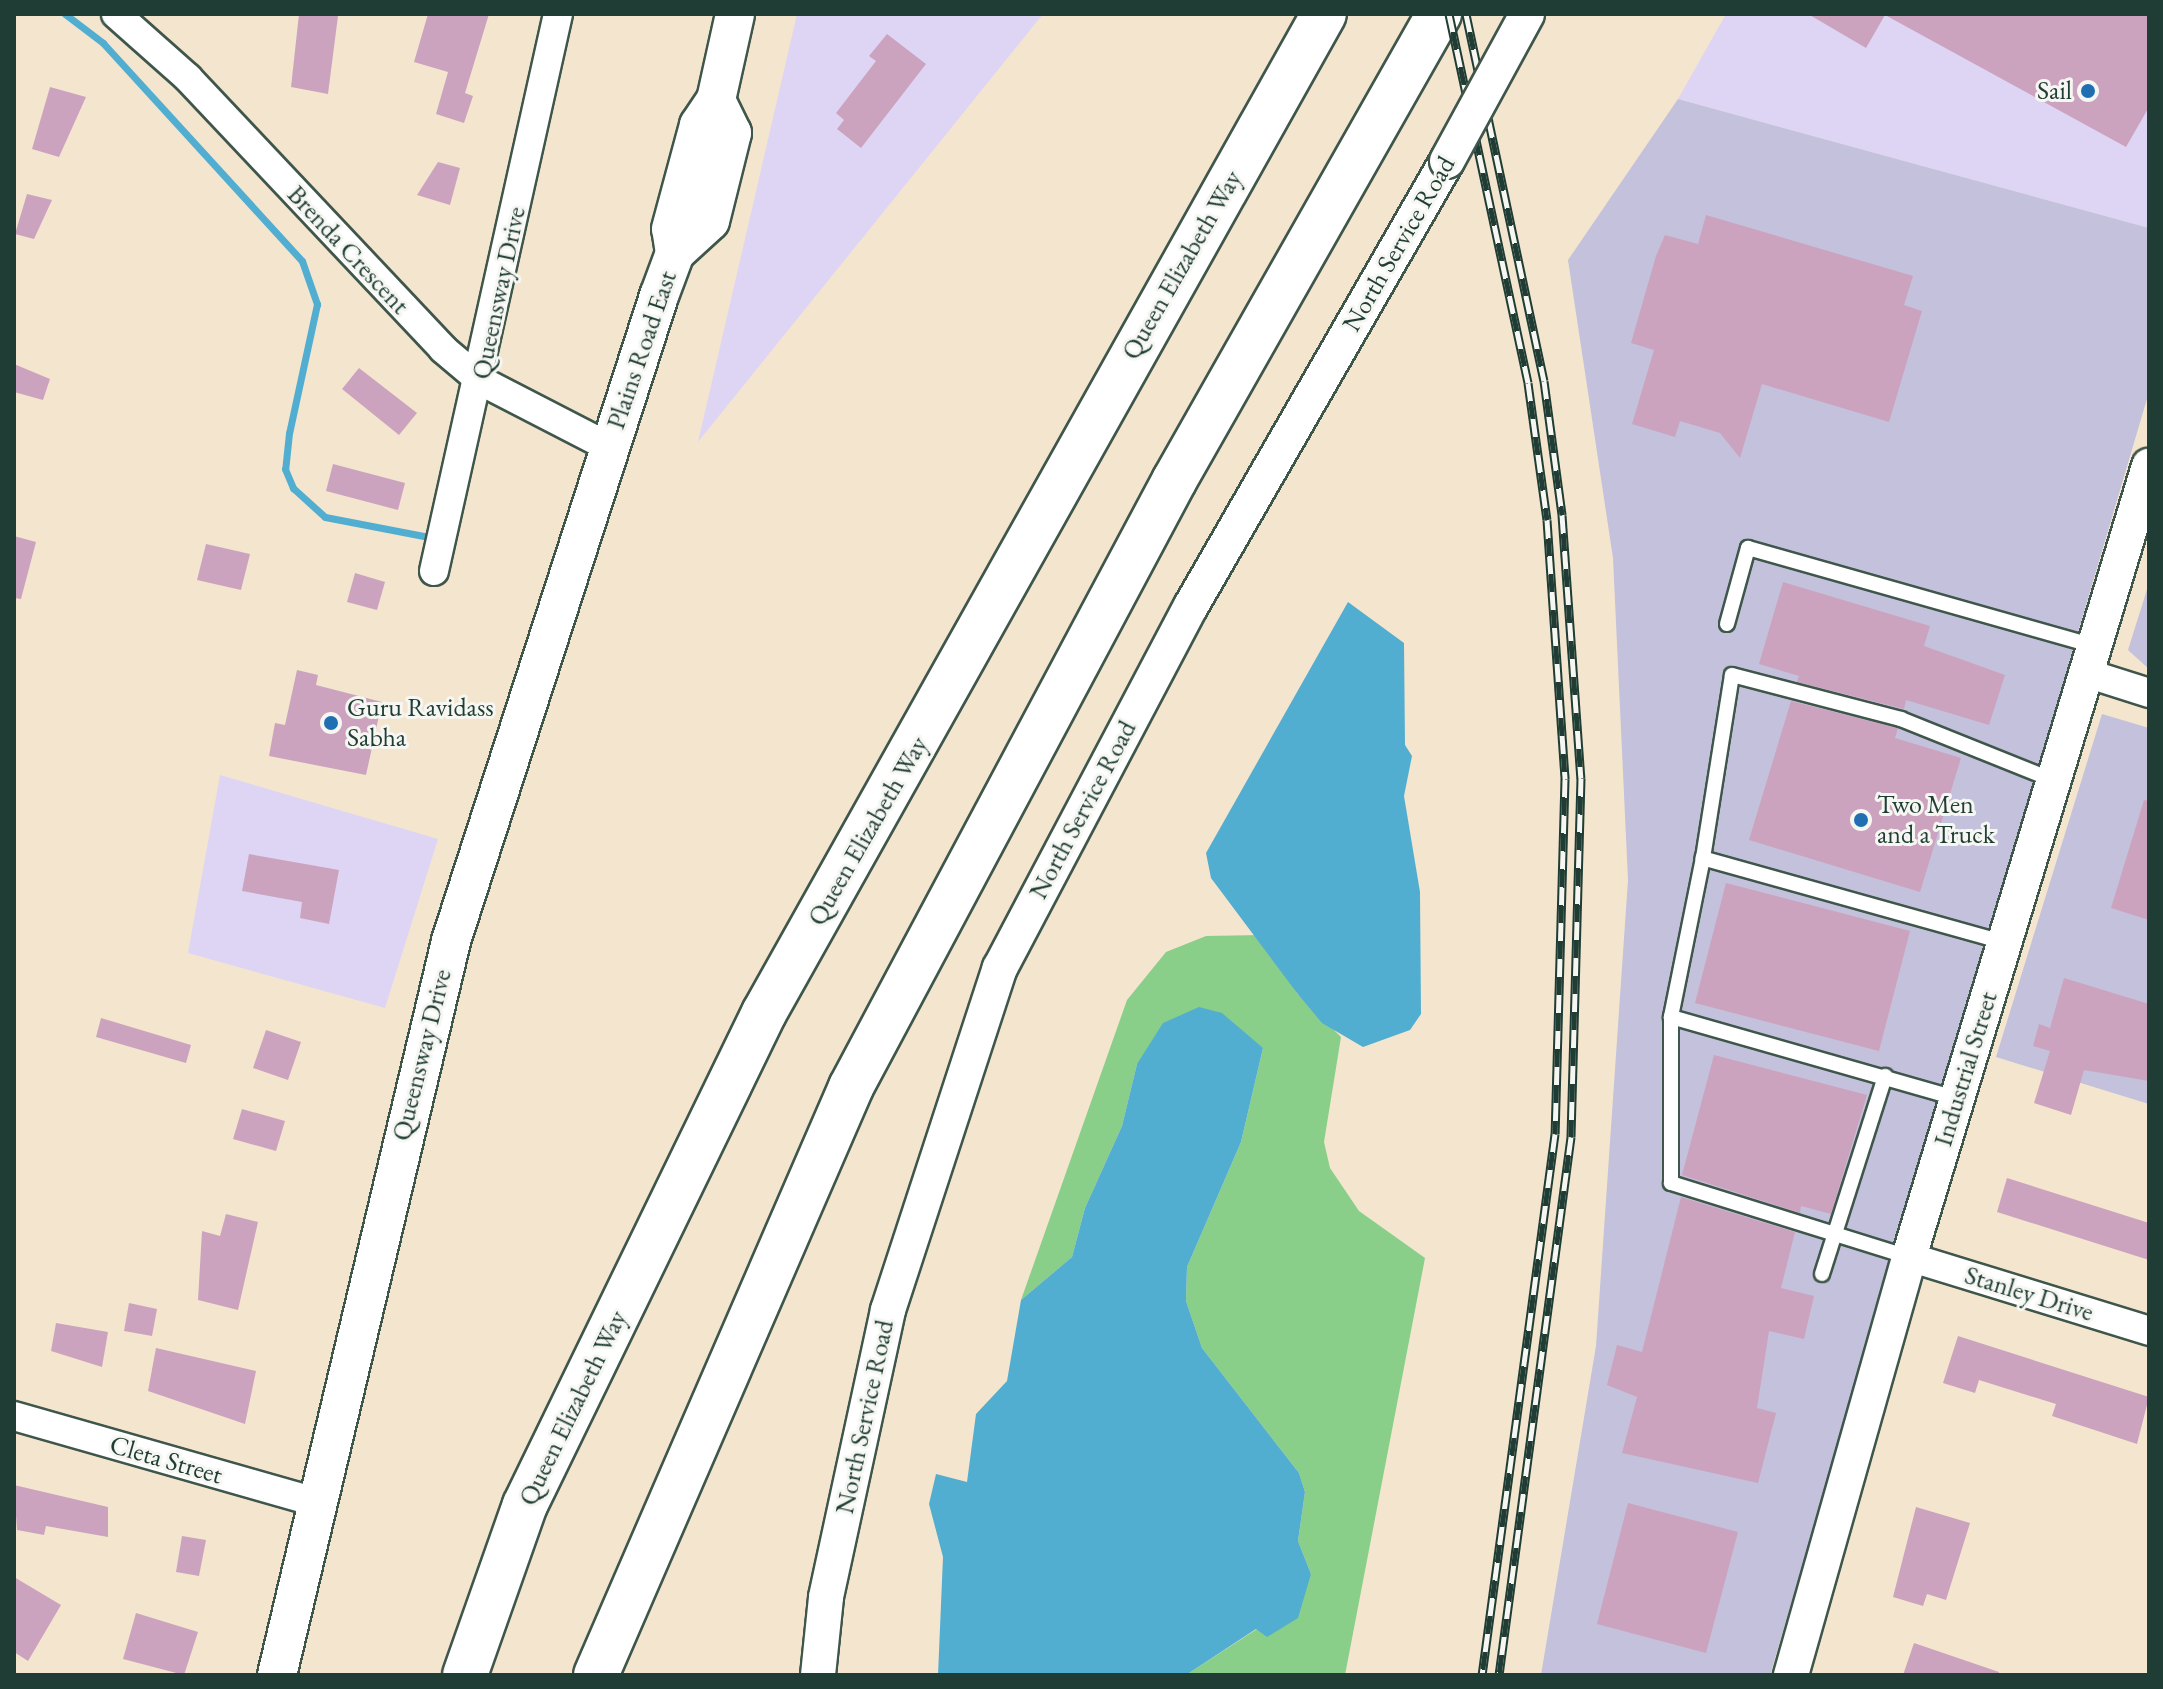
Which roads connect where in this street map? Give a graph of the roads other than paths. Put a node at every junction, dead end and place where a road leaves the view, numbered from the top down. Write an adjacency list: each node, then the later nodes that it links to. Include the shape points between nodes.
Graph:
1 (116, 14): 7 (street, Brenda Crescent, via 188,78)
2 (558, 14): 7 (street, Queensway Drive)
3 (735, 14): 8 (main road, Plains Road East, via 716,100 699,125 671,229 675,253)
4 (1324, 14): 27 (highway, Queen Elizabeth Way, via 764,1013 525,1505)
5 (1439, 14): 28 (highway, via 1166,494 859,1073)
6 (1527, 14): 29 (street, North Service Road, bridge, via 1191,606 1000,968 888,1310 826,1597)
7 (481, 381): 8 (street, Brenda Crescent); 10 (street, Queensway Drive)
8 (609, 447): 25 (main road, Queensway Drive, via 451,941)
9 (2149, 466): 12 (street, Industrial Street)
10 (434, 571)
11 (1727, 624): 12 (lane, via 1748,548)
12 (2090, 660): 13 (street); 14 (street, Industrial Street)
13 (2149, 693)
14 (2054, 780): 15 (lane, via 1901,719 1732,675); 16 (street, Industrial Street)
15 (1703, 858): 16 (lane); 17 (lane)
16 (2005, 942): 19 (street, Industrial Street)
17 (1671, 1017): 18 (lane); 20 (lane, via 1671,1183)
18 (1885, 1076): 19 (lane); 20 (lane)
19 (1957, 1099): 21 (street, Industrial Street)
20 (1840, 1235): 21 (lane); 22 (lane)
21 (1909, 1257): 23 (street, Stanley Drive); 30 (street, Industrial Street)
22 (1822, 1274)
23 (2149, 1331)
24 (14, 1416): 25 (street, Cleta Street)
25 (319, 1503): 26 (main road, Queensway Drive)
26 (277, 1675)
27 (465, 1675)
28 (599, 1675)
29 (818, 1675)
30 (1791, 1675)

